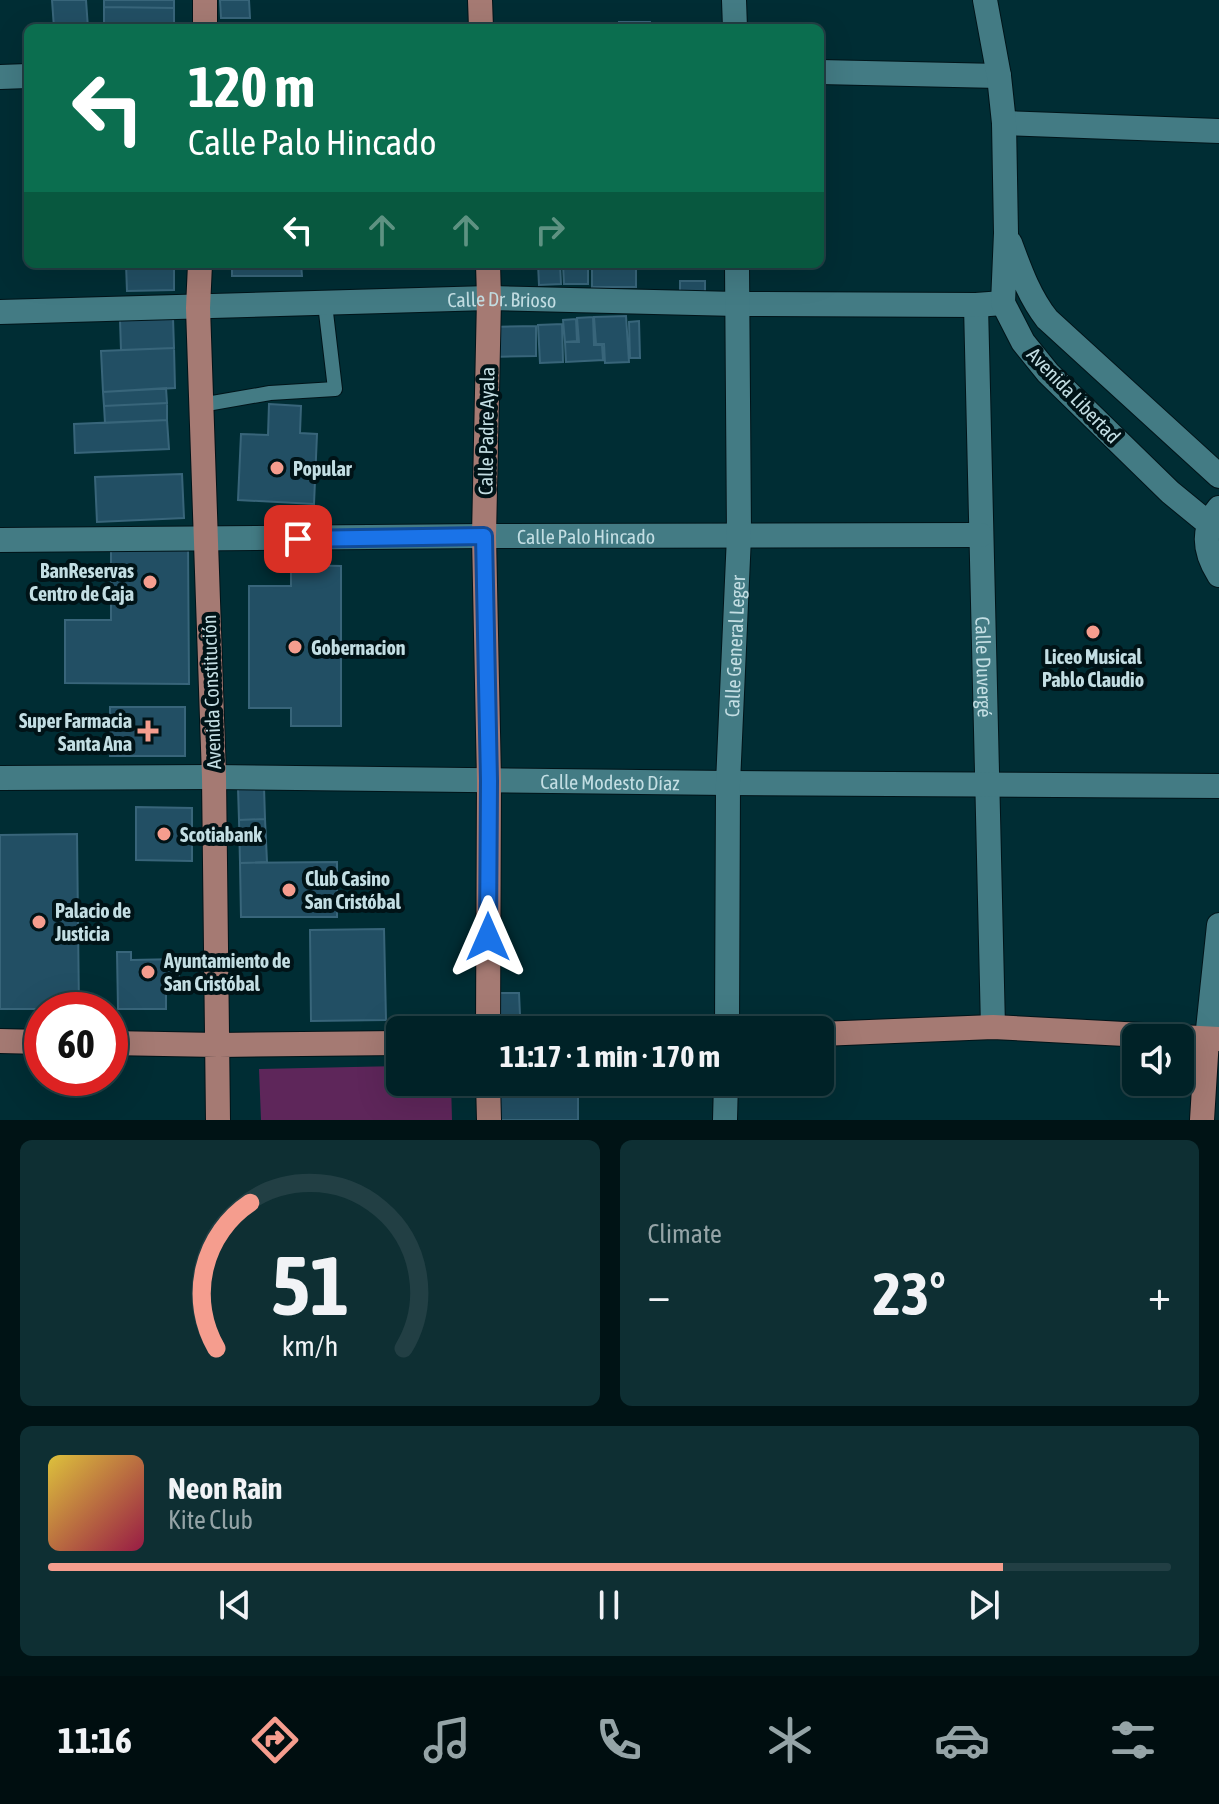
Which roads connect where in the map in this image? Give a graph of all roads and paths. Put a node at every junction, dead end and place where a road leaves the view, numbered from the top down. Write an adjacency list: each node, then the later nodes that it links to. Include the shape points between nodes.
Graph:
1 (205, 0): 5 (main road)
2 (480, 0): 6 (main road)
3 (734, 0): 7 (street)
4 (985, 0): 10 (street, Avenida Libertad)
5 (205, 24)
6 (481, 24)
7 (735, 24)
8 (824, 72): 10 (street)
9 (24, 76): 11 (street)
10 (999, 76): 12 (street, Avenida Libertad)
11 (0, 77)
12 (1004, 123): 13 (street); 14 (street, Avenida Libertad)
13 (1219, 131)
14 (1006, 233): 19 (street, Avenida Libertad); 26 (street, Avenida Libertad, via 1028,290 1047,319)
15 (200, 268): 23 (main road, Avenida Constitución)
16 (488, 268): 18 (main road, Calle Padre Ayala)
17 (737, 268): 21 (street, Calle General Leger)
18 (489, 298): 20 (street, Calle Dr. Brioso); 21 (street, Calle Dr. Brioso); 29 (main road, Calle Padre Ayala)
19 (1003, 303): 22 (street, Calle Dr. Brioso); 27 (street, Avenida Libertad, via 1023,342 1048,373 1170,492)
20 (325, 304): 23 (street, Calle Dr. Brioso); 25 (lane, via 335,389)
21 (737, 304): 22 (street, Calle Dr. Brioso); 30 (street, Calle General Leger)
22 (976, 305): 28 (street, Calle Duvergé)
23 (198, 308): 24 (street, Calle Dr. Brioso); 25 (main road, Avenida Constitución)
24 (0, 312)
25 (201, 405): 32 (main road, Avenida Constitución)
26 (1219, 476)
27 (1214, 516): 33 (street, via 1206,542)
28 (981, 535): 30 (street, Calle Palo Hincado); 38 (street, Calle Duvergé)
29 (484, 536): 30 (street, Calle Palo Hincado); 32 (street, Calle Palo Hincado); 36 (main road, Calle Padre Ayala)
30 (739, 536): 37 (street, Calle General Leger)
31 (0, 540): 32 (street, Calle Palo Hincado)
32 (205, 540): 34 (main road, Avenida Constitución)
33 (1219, 575)
34 (214, 777): 35 (street, Calle Modesto Díaz); 36 (street, Calle Modesto Díaz); 50 (main road, Avenida Constitución)
35 (0, 778)
36 (489, 781): 37 (street, Calle Modesto Díaz); 41 (main road, Calle Padre Ayala)
37 (728, 783): 38 (street, Calle Modesto Díaz); 42 (street, Calle General Leger)
38 (988, 783): 39 (street, Calle Modesto Díaz); 43 (street, Calle Duvergé)
39 (1219, 786)
40 (1219, 925): 45 (street)
41 (488, 1016)
42 (727, 1016)
43 (993, 1027): 44 (main road); 45 (main road)
44 (834, 1033)
45 (1213, 1039): 56 (main road)
46 (0, 1041): 47 (main road)
47 (24, 1042)
48 (128, 1043): 50 (main road)
49 (386, 1043): 50 (main road)
50 (218, 1045): 53 (main road, Avenida Constitución)
51 (488, 1096): 54 (main road)
52 (726, 1096): 55 (street)
53 (218, 1120)
54 (489, 1120)
55 (725, 1120)
56 (1202, 1120)

